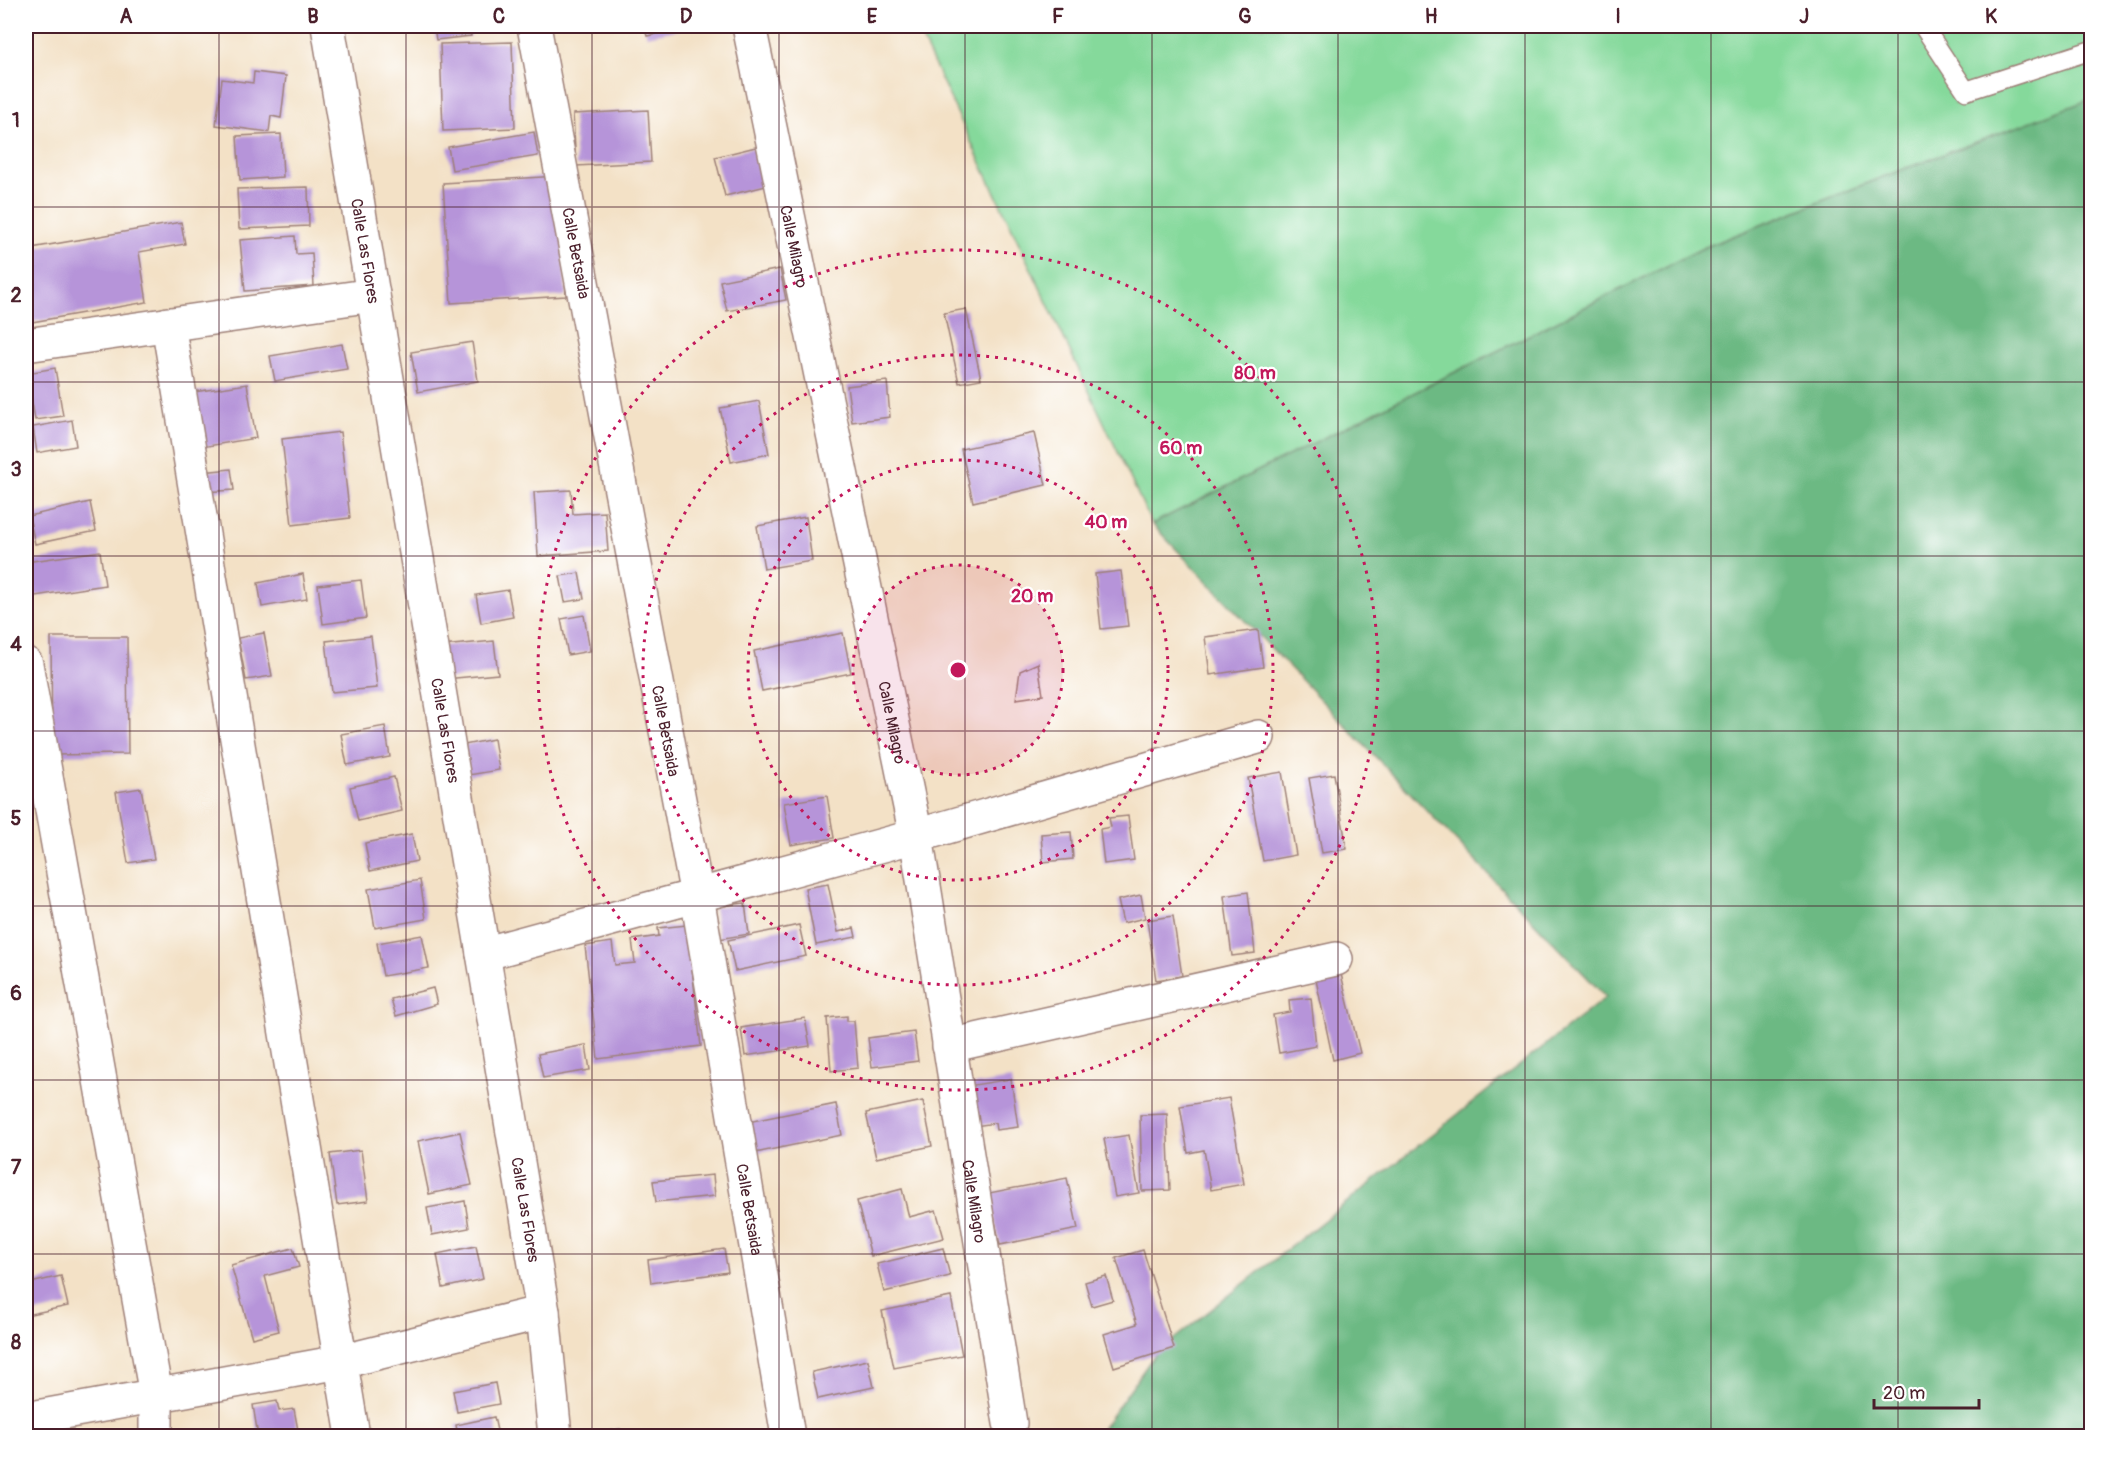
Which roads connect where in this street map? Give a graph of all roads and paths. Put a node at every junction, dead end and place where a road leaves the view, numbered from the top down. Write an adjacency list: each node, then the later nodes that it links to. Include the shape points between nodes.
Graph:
1 (328, 26): 6 (street, Calle Las Flores)
2 (534, 26): 12 (street, Calle Betsaida)
3 (749, 26): 11 (street, Calle Milagro)
4 (1923, 26): 5 (lane, via 1966,91)
5 (2091, 50)
6 (373, 296): 7 (street); 13 (street, Calle Las Flores)
7 (168, 324): 8 (street); 17 (street)
8 (26, 345)
9 (26, 664): 18 (street)
10 (1258, 736): 11 (street)
11 (916, 836): 12 (street); 15 (street, Calle Milagro)
12 (697, 896): 13 (street); 24 (street, Calle Betsaida)
13 (483, 954): 16 (street, Calle Las Flores)
14 (1336, 958): 15 (street)
15 (949, 1046): 20 (street, Calle Milagro)
16 (543, 1312): 17 (street); 23 (street, Calle Las Flores)
17 (340, 1362): 18 (street); 22 (street)
18 (156, 1395): 19 (street); 21 (street)
19 (26, 1419)
20 (1010, 1423)
21 (156, 1437)
22 (353, 1437)
23 (555, 1437)
24 (788, 1437)

